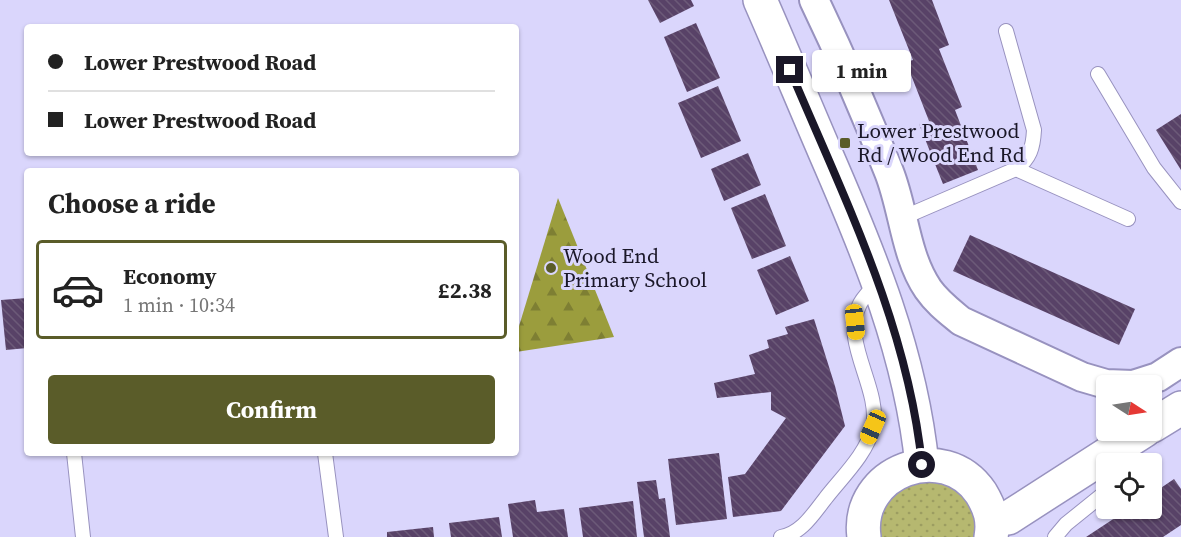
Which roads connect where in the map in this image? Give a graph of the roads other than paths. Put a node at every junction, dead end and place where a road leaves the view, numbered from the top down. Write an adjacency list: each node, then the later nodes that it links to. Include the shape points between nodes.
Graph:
1 (760, 0): 9 (street)
2 (814, 0): 7 (street, via 886,165)
3 (1006, 31): 5 (lane, via 1034,130 1033,147 1026,161)
4 (1098, 74): 6 (lane, via 1154,168)
5 (1016, 169): 7 (lane); 8 (lane)
6 (1181, 202)
7 (902, 218): 10 (street, via 916,267 928,289 961,321 1082,378 1106,384 1133,386 1158,377)
8 (1128, 219)
9 (878, 281): 14 (street, via 908,379); 19 (lane, via 859,306 855,322 873,402 873,427 862,452 805,525)
10 (1181, 362)
11 (1135, 441): 16 (street)
12 (74, 456): 17 (lane)
13 (325, 456): 18 (lane)
14 (922, 465): 16 (street, via 951,469 977,487 986,502); 20 (street, via 898,472 882,483 864,518)
15 (1096, 500): 21 (lane)
16 (992, 529)
17 (83, 537)
18 (336, 537)
19 (781, 537)
20 (864, 537)
21 (1055, 537)

